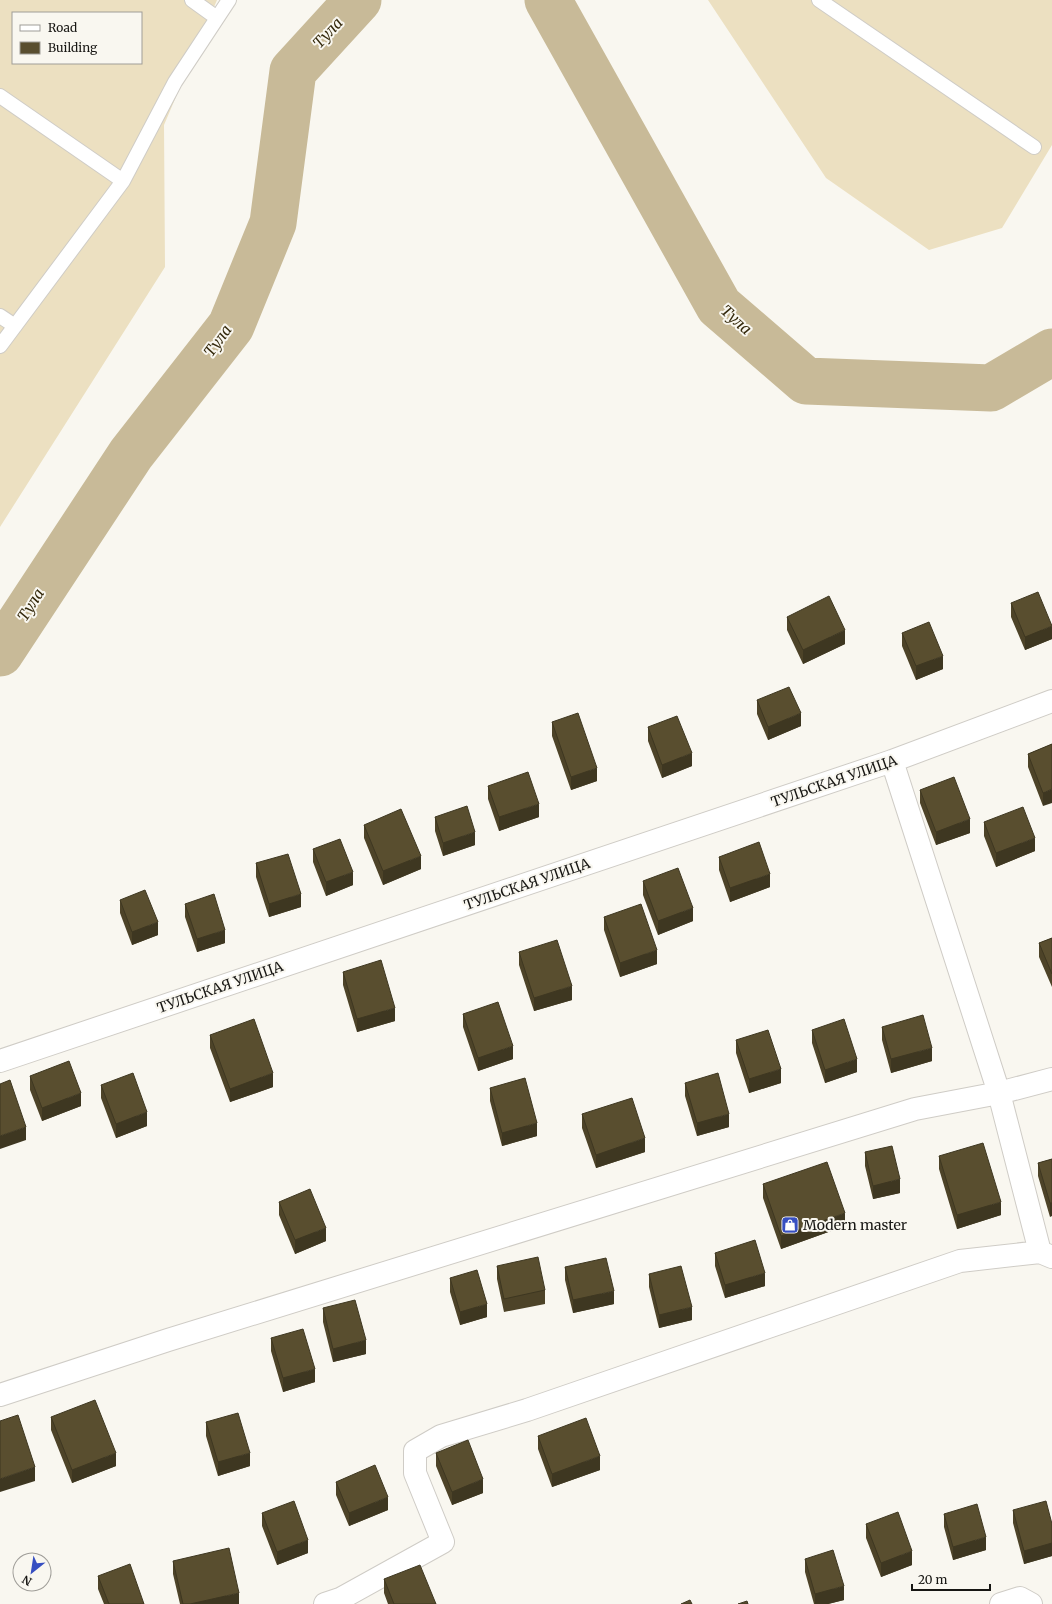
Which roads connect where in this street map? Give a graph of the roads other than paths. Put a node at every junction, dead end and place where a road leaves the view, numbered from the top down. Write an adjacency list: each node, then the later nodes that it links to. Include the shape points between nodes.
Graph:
1 (192, 0): 4 (lane)
2 (229, 0): 4 (lane)
3 (819, 0): 6 (lane)
4 (217, 18): 7 (lane, via 175,82)
5 (0, 96): 7 (lane)
6 (1034, 147)
7 (123, 181): 9 (lane)
8 (0, 316): 9 (lane)
9 (15, 326): 10 (lane)
10 (0, 346)
11 (1052, 701): 12 (street, ТУЛЬСКАЯ УЛИЦА)
12 (892, 761): 13 (street, ТУЛЬСКАЯ УЛИЦА); 15 (street)
13 (0, 1061)
14 (1052, 1079): 15 (street)
15 (999, 1093): 16 (street); 17 (street, via 915,1109 175,1337)
16 (1046, 1254): 18 (street, via 960,1261 527,1410 441,1436 416,1451 415,1473 443,1542 340,1599)
17 (0, 1395)
18 (325, 1604)
19 (1001, 1604): 20 (street, via 1020,1598)
20 (1031, 1604)

